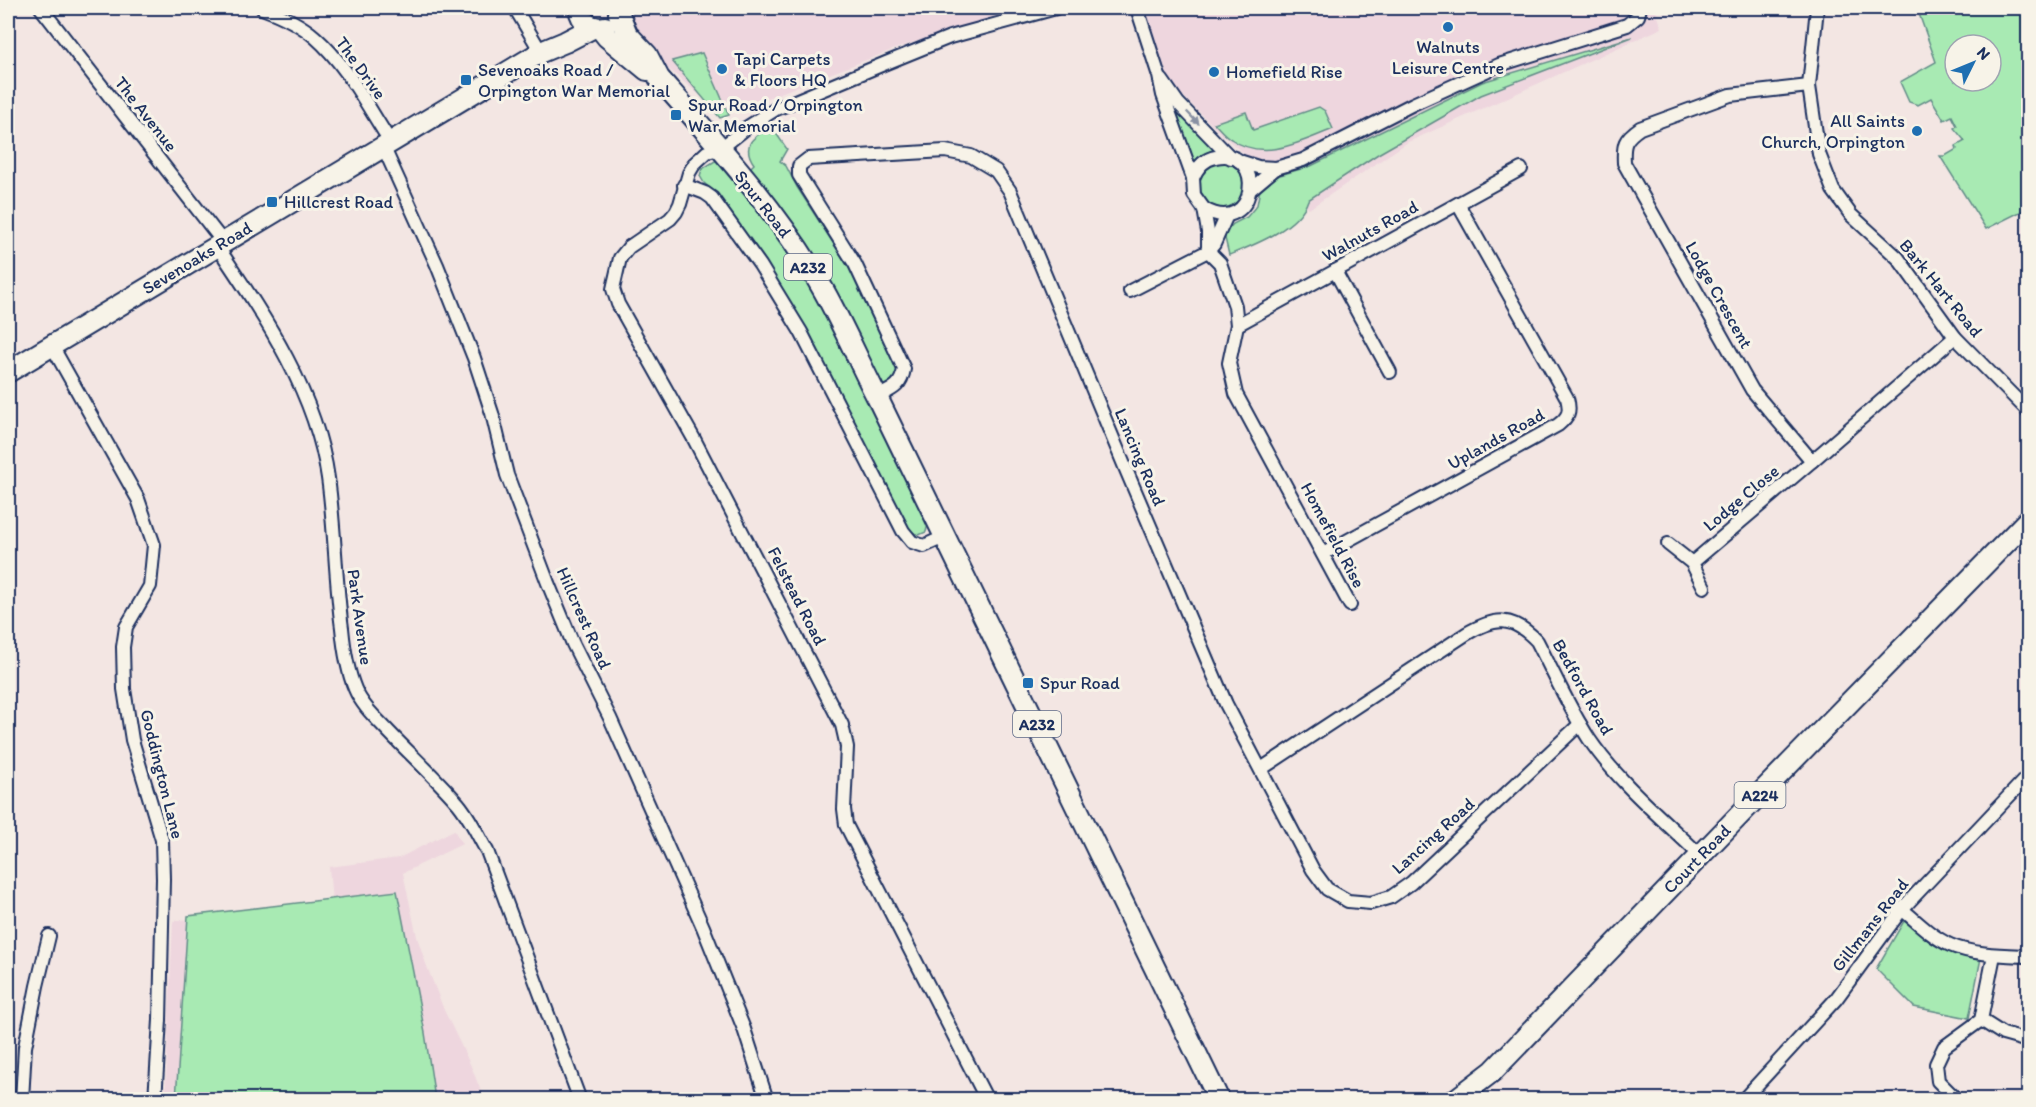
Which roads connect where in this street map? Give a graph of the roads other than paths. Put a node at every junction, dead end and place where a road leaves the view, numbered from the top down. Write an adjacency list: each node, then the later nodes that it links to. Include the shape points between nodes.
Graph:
1 (41, 8): 26 (street, The Avenue)
2 (262, 8): 15 (street, The Drive, via 313,35 336,58)
3 (515, 8): 11 (street)
4 (579, 8): 10 (main road, Spur Road, via 584,20); 11 (main road, Sevenoaks Road)
5 (1056, 8): 16 (street, Felstead Road, via 950,38 794,101 768,113)
6 (1137, 8): 12 (street, Homefield Rise)
7 (1640, 8): 18 (street, via 1638,16 1627,25 1498,65 1303,160)
8 (1817, 8): 14 (street, Bark Hart Road)
9 (620, 11): 10 (main road, Sevenoaks Road, via 612,24); 13 (main road, Spur Road, via 627,34 647,56)
10 (597, 28): 11 (main road, Sevenoaks Road); 13 (main road, Spur Road)
11 (541, 52): 15 (main road, Sevenoaks Road)
12 (1159, 76): 17 (street, Homefield Rise, one-way to 17, via 1178,103); 20 (street, Homefield Rise, via 1162,95)
13 (659, 78): 16 (main road, Spur Road / A232)
14 (1809, 86): 31 (street, Bark Hart Road, via 1819,154 1833,190 1851,215 1898,258); 37 (street, Lodge Crescent, via 1730,95 1640,128 1623,147 1624,162 1752,390)
15 (386, 143): 26 (main road, Sevenoaks Road); 59 (street, Hillcrest Road, via 474,358 507,475 548,583 704,927)
16 (720, 149): 21 (street, Felstead Road, via 707,152 695,163); 35 (main road, Spur Road / A232, via 794,244 823,290)
17 (1234, 159): 18 (street); 20 (street, via 1209,159 1199,166); 22 (street, via 1247,171)
18 (1276, 168): 22 (street)
19 (1521, 169): 23 (street, Walnuts Road)
20 (1193, 178): 24 (street, Homefield Rise, via 1194,195)
21 (684, 185): 39 (street, Spur Road, via 712,198 760,265 801,332 903,531 912,542 924,546); 60 (street, Felstead Road, via 680,204 670,219 629,247 620,258 613,289 842,724 847,747 846,825)
22 (1251, 189): 25 (street, via 1244,205)
23 (1458, 204): 28 (street, Walnuts Road); 41 (street, Uplands Road, via 1567,398 1567,418)
24 (1204, 209): 25 (street); 27 (street, Homefield Rise)
25 (1227, 215): 27 (street)
26 (220, 244): 32 (main road, Sevenoaks Road); 58 (street, Park Avenue, via 301,387 321,440 328,478 337,596 348,672 356,693 368,711 470,820 487,851)
27 (1208, 250): 29 (street); 30 (street, Homefield Rise, via 1220,262 1235,306)
28 (1335, 271): 30 (street, Walnuts Road); 34 (street)
29 (1130, 291)
30 (1237, 325): 41 (street, Homefield Rise, via 1229,363 1236,394)
31 (1955, 338): 36 (street, Bark Hart Road); 37 (street)
32 (52, 346): 33 (main road, Sevenoaks Road); 57 (street, Goddington Lane, via 138,499 154,545 150,586 126,627 123,647 124,689 132,740 162,840)
33 (8, 372)
34 (1390, 372)
35 (877, 397): 39 (main road, Spur Road / A232); 46 (street, Lancing Road, via 896,386 904,369 855,264 799,175 799,166 808,159 933,151 971,156 996,171 1010,191 1226,704)
36 (2028, 411)
37 (1812, 461): 42 (street, Lodge Close)
38 (2028, 520): 48 (main road, Court Road / A224)
39 (944, 537): 61 (main road, Spur Road / A232)
40 (1668, 544): 42 (street)
41 (1323, 554): 44 (street, Homefield Rise)
42 (1692, 563): 43 (street)
43 (1704, 587)
44 (1350, 605)
45 (1580, 724): 46 (street, Bedford Road, via 1537,641 1527,630 1499,620 1484,623 1466,634); 46 (street, Lancing Road, via 1411,883 1391,897 1371,903 1348,901 1327,889 1313,870); 48 (street, Bedford Road, via 1627,783)
46 (1262, 769)
47 (2028, 776): 49 (street, Gillmans Road)
48 (1701, 856): 55 (main road, Court Road / A224)
49 (1902, 909): 51 (street, via 1925,930 1951,945); 64 (street, Gillmans Road, via 1836,999)
50 (49, 936): 56 (street, via 25,1047)
51 (1994, 955): 52 (street); 53 (street)
52 (2028, 956)
53 (1981, 1020): 54 (street, via 2003,1034); 65 (street, via 1944,1047 1936,1064 1938,1081)
54 (2028, 1041)
55 (1493, 1071): 62 (main road, Court Road / A224); 63 (main road, Court Road / A224)
56 (22, 1100)
57 (155, 1100)
58 (580, 1100)
59 (767, 1100)
60 (987, 1100)
61 (1219, 1100)
62 (1455, 1100)
63 (1476, 1100)
64 (1743, 1100)
65 (1957, 1100)

